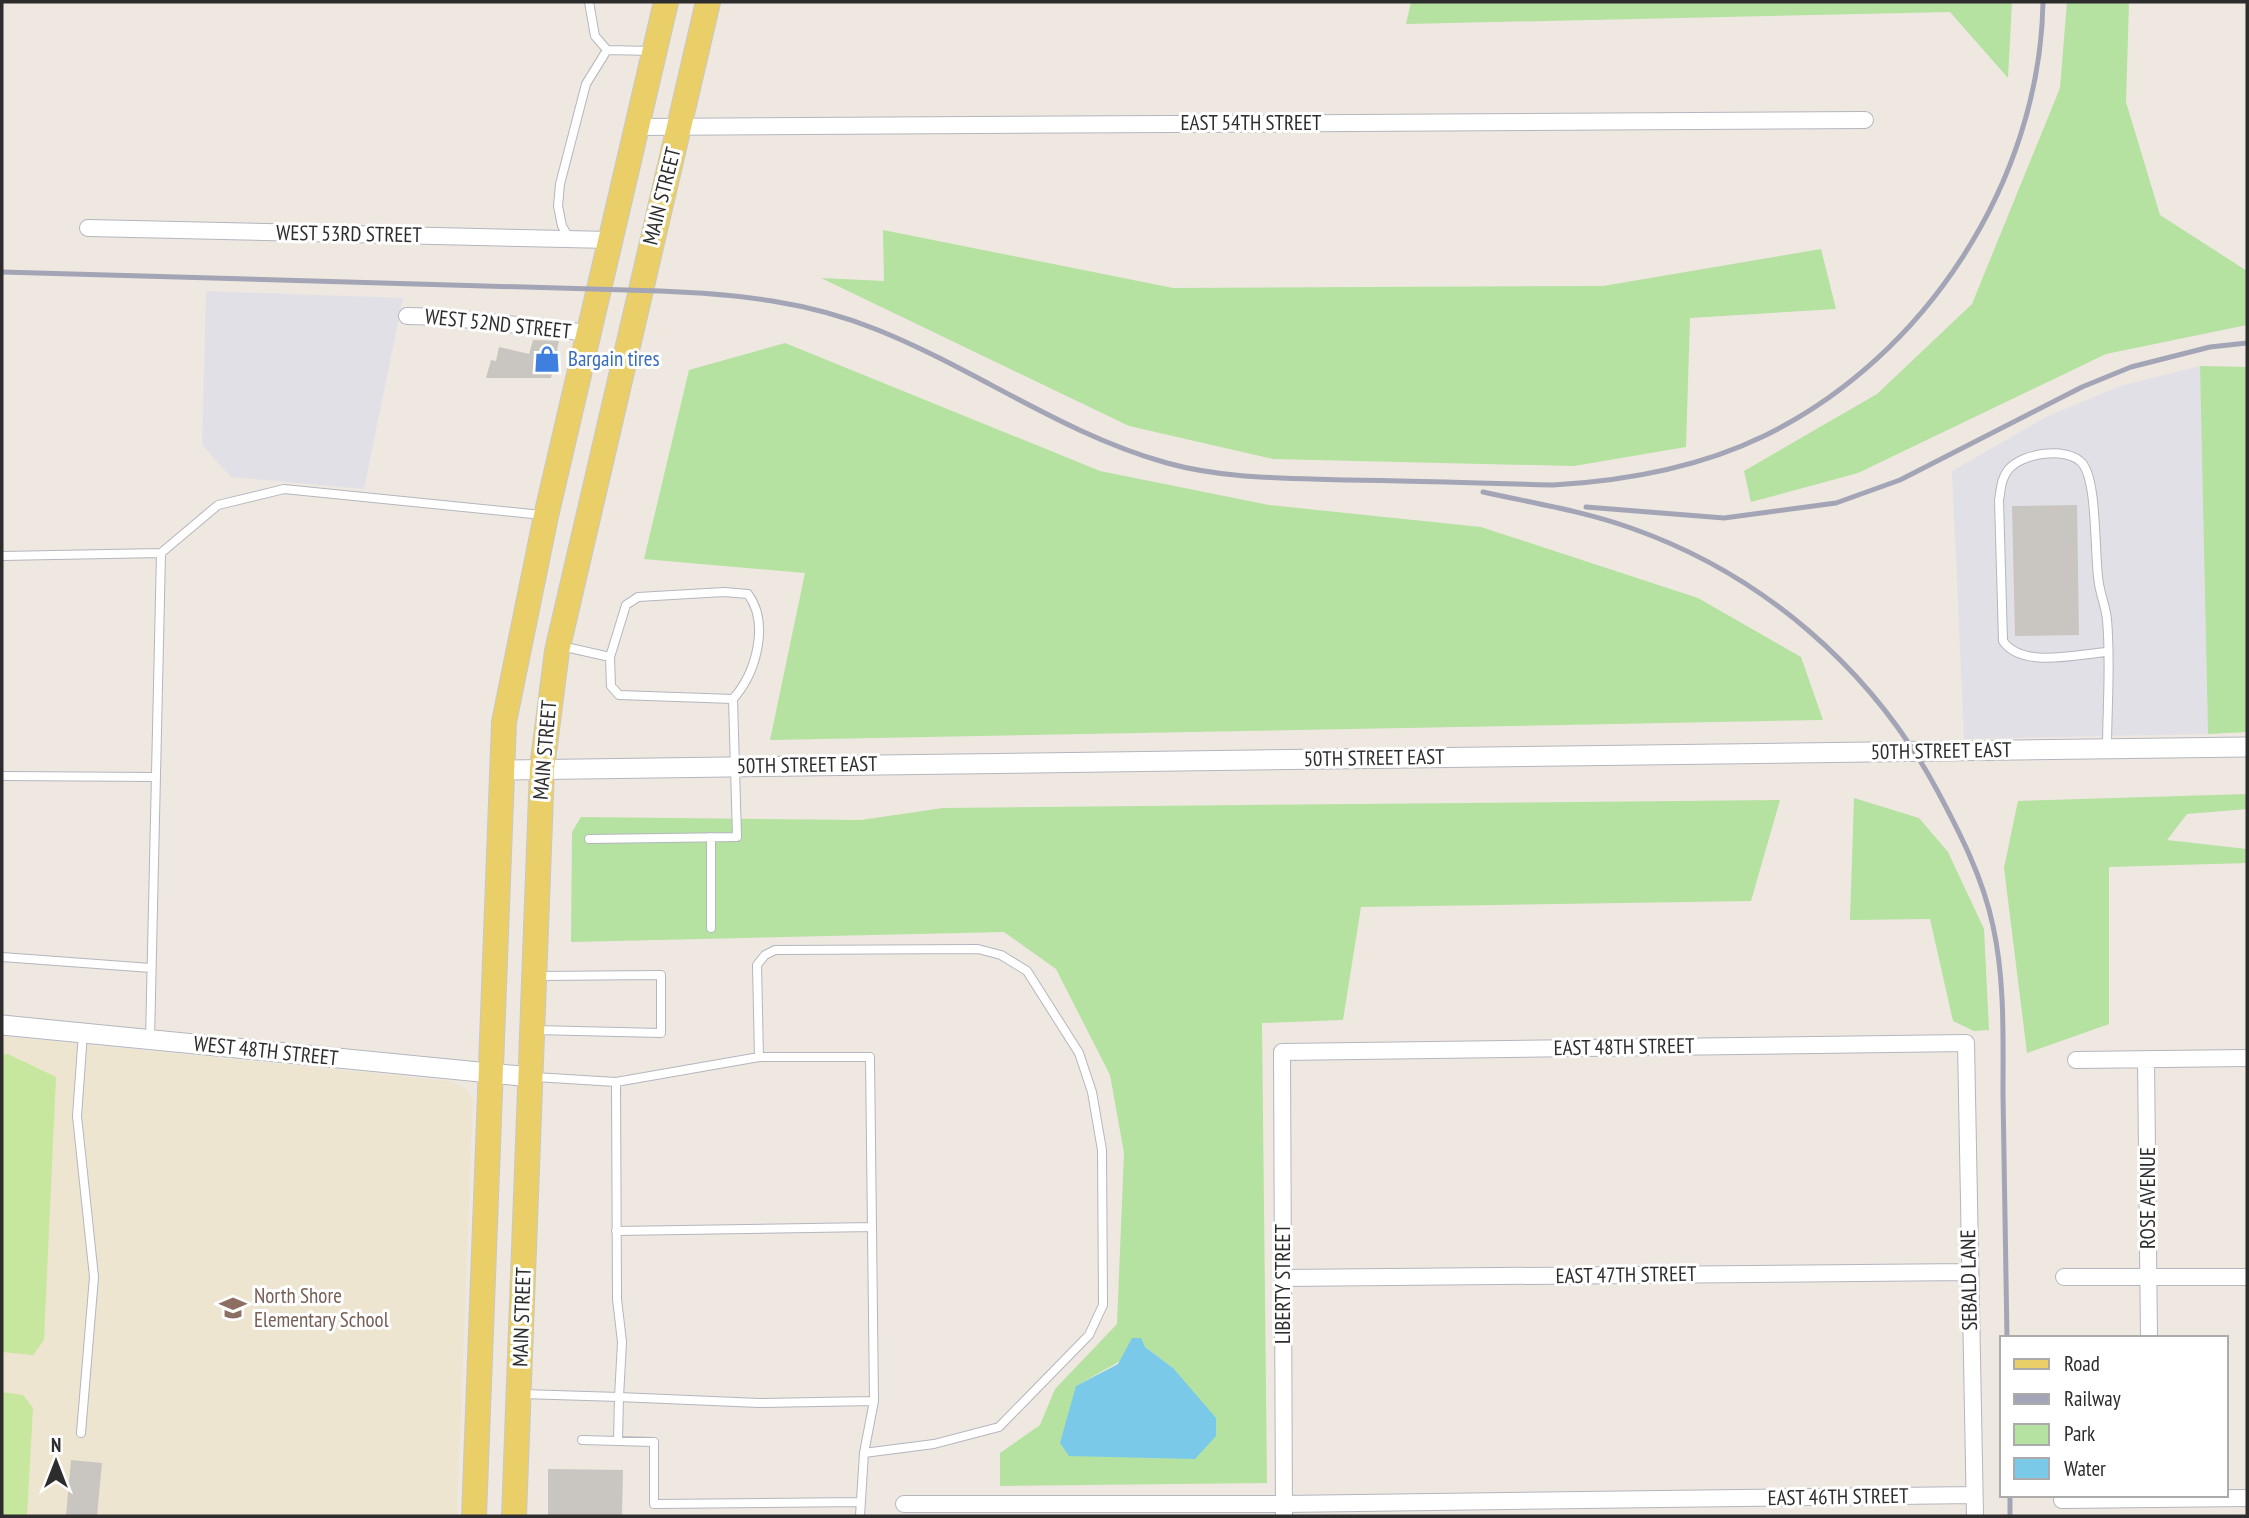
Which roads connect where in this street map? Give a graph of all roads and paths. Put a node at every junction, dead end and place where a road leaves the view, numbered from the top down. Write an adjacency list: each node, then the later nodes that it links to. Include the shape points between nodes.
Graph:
1 (589, 2): 4 (lane, via 595,36)
2 (666, 2): 5 (main road, MAIN STREET)
3 (708, 2): 7 (main road, MAIN STREET)
4 (607, 50): 5 (lane); 10 (lane, via 586,83 560,184 558,206)
5 (655, 51): 8 (main road, MAIN STREET)
6 (1865, 120): 7 (street, EAST 54TH STREET)
7 (679, 126): 8 (street, EAST 54TH STREET); 17 (main road, MAIN STREET)
8 (637, 127): 11 (main road, MAIN STREET)
9 (88, 228): 10 (street, WEST 53RD STREET)
10 (570, 239): 11 (street, WEST 53RD STREET)
11 (611, 240): 13 (main road, MAIN STREET)
12 (407, 316): 13 (street, WEST 52ND STREET)
13 (589, 333): 14 (main road, MAIN STREET)
14 (547, 516): 15 (lane, via 284,489 218,505); 25 (main road, MAIN STREET, via 515,656)
15 (161, 553): 16 (lane); 27 (lane)
16 (2, 556)
17 (558, 646): 19 (lane); 24 (main road, MAIN STREET)
18 (2107, 652): 18 (lane, via 2090,480 2084,464 2065,455 2022,459 2009,468 1999,500 2003,641 2015,652 2031,657); 22 (lane)
19 (610, 657): 20 (lane, via 611,686 619,695); 20 (lane, via 626,604 638,597 748,594 756,604 758,652 746,684)
20 (733, 699): 23 (lane)
21 (2247, 747): 22 (street, 50TH STREET EAST)
22 (2107, 749): 23 (street, 50TH STREET EAST)
23 (733, 766): 24 (street, 50TH STREET EAST); 28 (lane, via 737,837)
24 (542, 768): 25 (street, 50TH STREET EAST); 33 (main road, MAIN STREET)
25 (501, 769): 44 (main road, MAIN STREET)
26 (2, 776): 27 (lane)
27 (156, 777): 32 (lane)
28 (711, 837): 29 (lane); 30 (lane)
29 (589, 839)
30 (711, 928)
31 (2, 957): 32 (lane)
32 (150, 968): 37 (lane)
33 (534, 976): 35 (main road, MAIN STREET); 35 (lane, via 661,975 662,1032)
34 (2, 1025): 36 (street, WEST 48TH STREET)
35 (533, 1030): 45 (main road, MAIN STREET)
36 (83, 1033): 37 (street, WEST 48TH STREET); 58 (lane, via 77,1116 94,1277)
37 (150, 1040): 44 (street, WEST 48TH STREET)
38 (1966, 1043): 39 (street, EAST 48TH STREET); 49 (street, SEBALD LANE)
39 (1282, 1052): 53 (street, LIBERTY STREET)
40 (759, 1057): 46 (lane); 47 (lane, via 870,1057); 61 (lane, via 757,965 775,950 978,949 1001,955 1027,971 1079,1053 1092,1092 1102,1150 1103,1305 1089,1335 999,1427 934,1444)
41 (2247, 1058): 42 (street)
42 (2146, 1059): 43 (street); 51 (street, ROSE AVENUE)
43 (2076, 1060)
44 (491, 1073): 45 (street, WEST 48TH STREET); 70 (main road, MAIN STREET)
45 (531, 1077): 46 (lane); 55 (main road, MAIN STREET)
46 (615, 1082): 48 (lane)
47 (873, 1227): 48 (lane); 57 (lane)
48 (616, 1231): 56 (lane, via 622,1342)
49 (1968, 1272): 53 (street, EAST 47TH STREET); 62 (street, SEBALD LANE)
50 (2064, 1277): 51 (street)
51 (2148, 1277): 52 (street); 54 (street, ROSE AVENUE)
52 (2247, 1277)
53 (1283, 1278): 69 (street, LIBERTY STREET)
54 (2149, 1336)
55 (519, 1394): 56 (lane); 71 (main road, MAIN STREET)
56 (619, 1398): 57 (lane); 60 (lane)
57 (874, 1401): 61 (lane)
58 (81, 1433)
59 (582, 1440): 60 (lane)
60 (618, 1441): 67 (lane, via 654,1442 654,1504)
61 (864, 1453): 66 (lane)
62 (1974, 1495): 69 (street, EAST 46TH STREET); 74 (street, SEBALD LANE)
63 (2151, 1497): 64 (street); 65 (street); 75 (street)
64 (2247, 1498)
65 (2062, 1500)
66 (860, 1502): 67 (lane); 73 (lane)
67 (693, 1504): 72 (lane)
68 (904, 1504): 69 (street, EAST 46TH STREET)
69 (1284, 1510)
70 (474, 1516)
71 (514, 1516)
72 (691, 1516)
73 (859, 1516)
74 (1975, 1516)
75 (2151, 1516)

